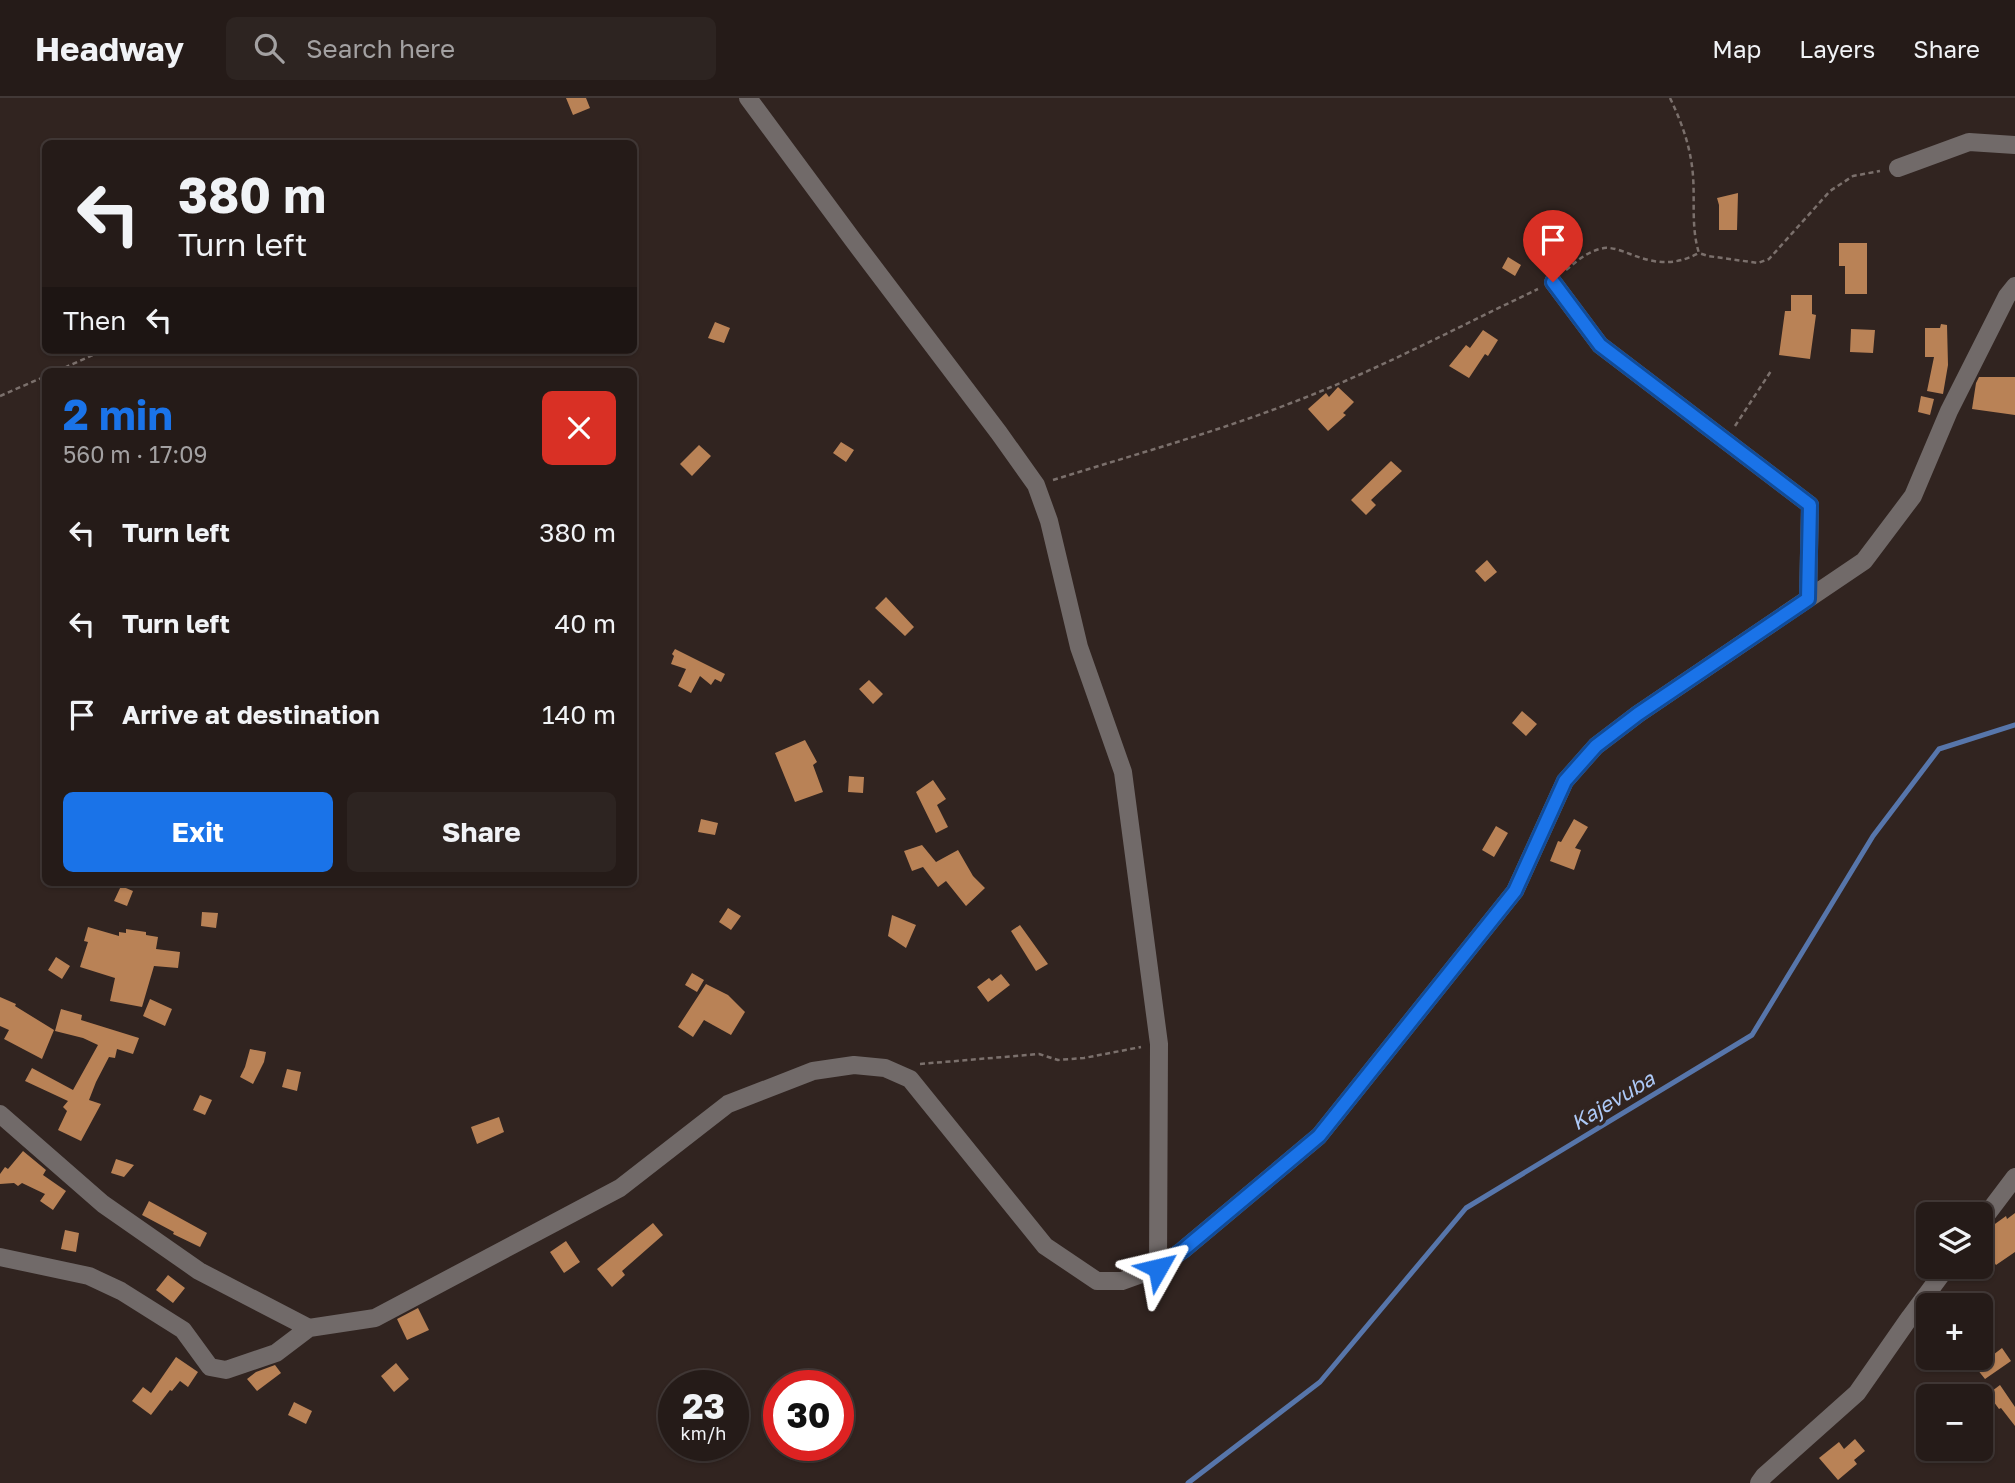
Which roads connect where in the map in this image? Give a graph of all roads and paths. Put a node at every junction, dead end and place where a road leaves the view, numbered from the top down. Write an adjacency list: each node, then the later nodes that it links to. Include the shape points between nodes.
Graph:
1 (748, 98): 14 (street)
2 (1670, 98): 5 (path, via 1685,131)
3 (2015, 145): 4 (street, via 1969,142)
4 (1898, 168): 5 (path, via 1853,176 1830,191 1769,259 1759,263)
5 (1699, 253): 6 (path, via 1684,261 1661,262 1606,247 1585,255)
6 (1553, 282): 13 (street, via 1600,345); 14 (path, via 1291,404)
7 (2015, 286): 15 (street, via 1949,411 1913,496 1864,561)
8 (95, 354): 9 (path)
9 (64, 368)
10 (1771, 371): 13 (path)
11 (42, 378): 12 (path)
12 (0, 396)
13 (1726, 440): 15 (street, via 1810,505)
14 (1036, 485): 16 (street, via 1079,647 1123,772)
15 (1808, 599): 22 (street, via 1596,746 1565,781 1515,891 1319,1136)
16 (1158, 1044): 17 (path, via 1084,1058 1058,1060 1039,1054); 22 (street)
17 (912, 1065)
18 (0, 1114): 24 (street, via 103,1204 199,1271)
19 (2015, 1177): 20 (street)
20 (1993, 1206)
21 (0, 1257): 24 (street, via 89,1276 121,1291 183,1330 210,1367 226,1370 276,1353)
22 (1158, 1268): 24 (street, via 1122,1281 1097,1281 1045,1245 910,1079 885,1068 855,1065 813,1071 728,1104 632,1179 595,1201 375,1318)
23 (1938, 1279): 25 (street, via 1857,1393)
24 (309, 1328)
25 (1759, 1483)

